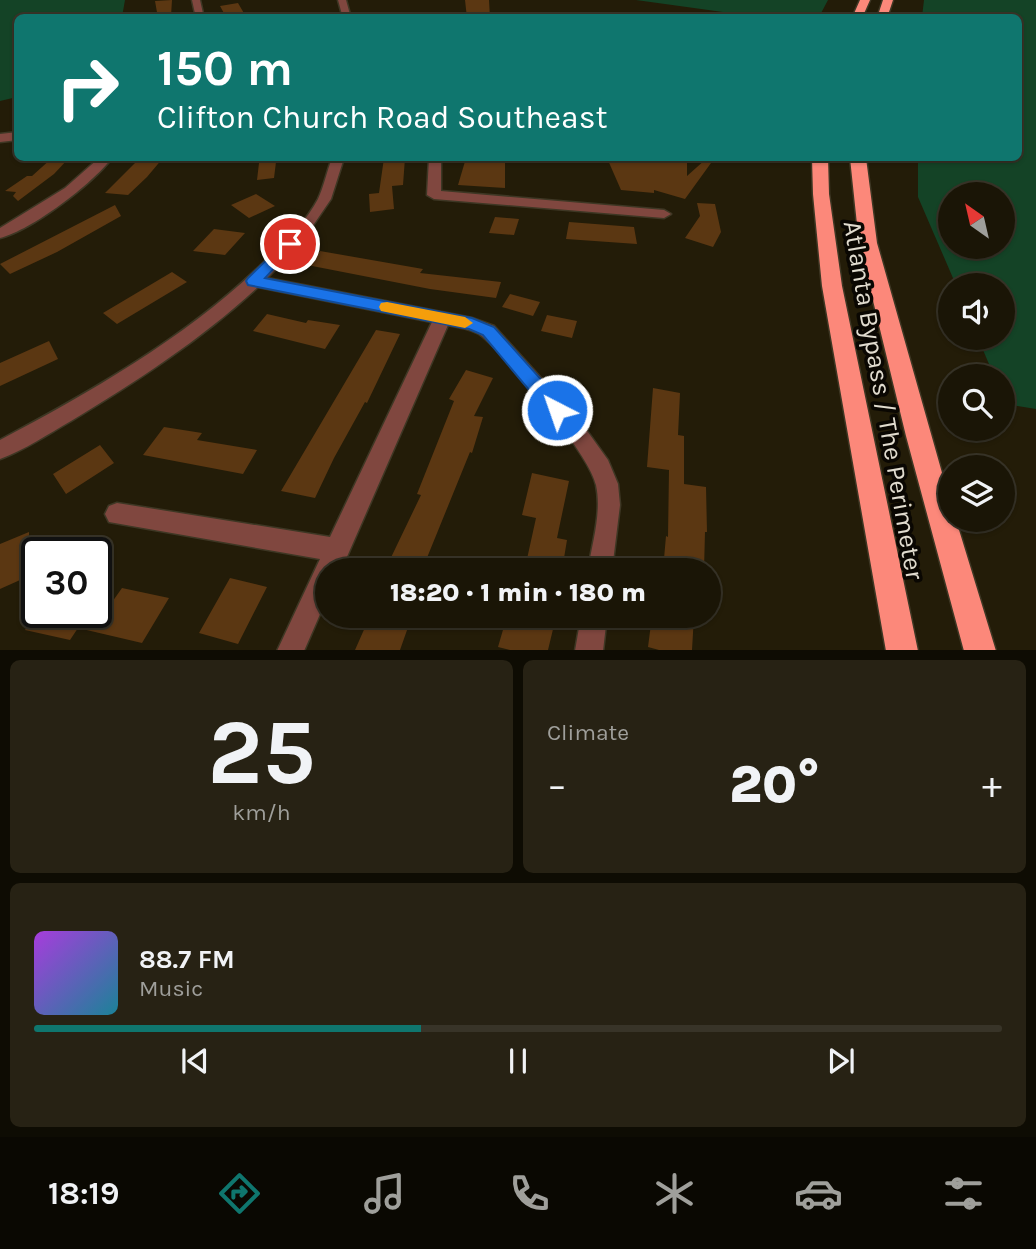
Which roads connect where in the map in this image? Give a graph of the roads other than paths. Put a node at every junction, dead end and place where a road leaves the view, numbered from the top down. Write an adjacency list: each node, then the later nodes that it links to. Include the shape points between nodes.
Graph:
1 (103, 161): 7 (street, via 53,204)
2 (338, 161): 8 (street, via 337,174 310,219)
3 (435, 161): 6 (street, via 434,195)
4 (820, 161): 17 (highway, Atlanta Bypass / The Perimeter, via 832,286)
5 (858, 161): 18 (highway, Atlanta Bypass / The Perimeter, via 871,254)
6 (664, 214)
7 (0, 234)
8 (254, 281): 9 (street); 10 (street, via 150,362)
9 (443, 318): 12 (street); 13 (street, via 488,331 591,449 607,483 609,501)
10 (0, 450)
11 (117, 514): 12 (street)
12 (337, 550): 15 (street)
13 (602, 558)
14 (592, 628): 16 (street)
15 (290, 650)
16 (589, 650)
17 (902, 650)
18 (979, 650)

